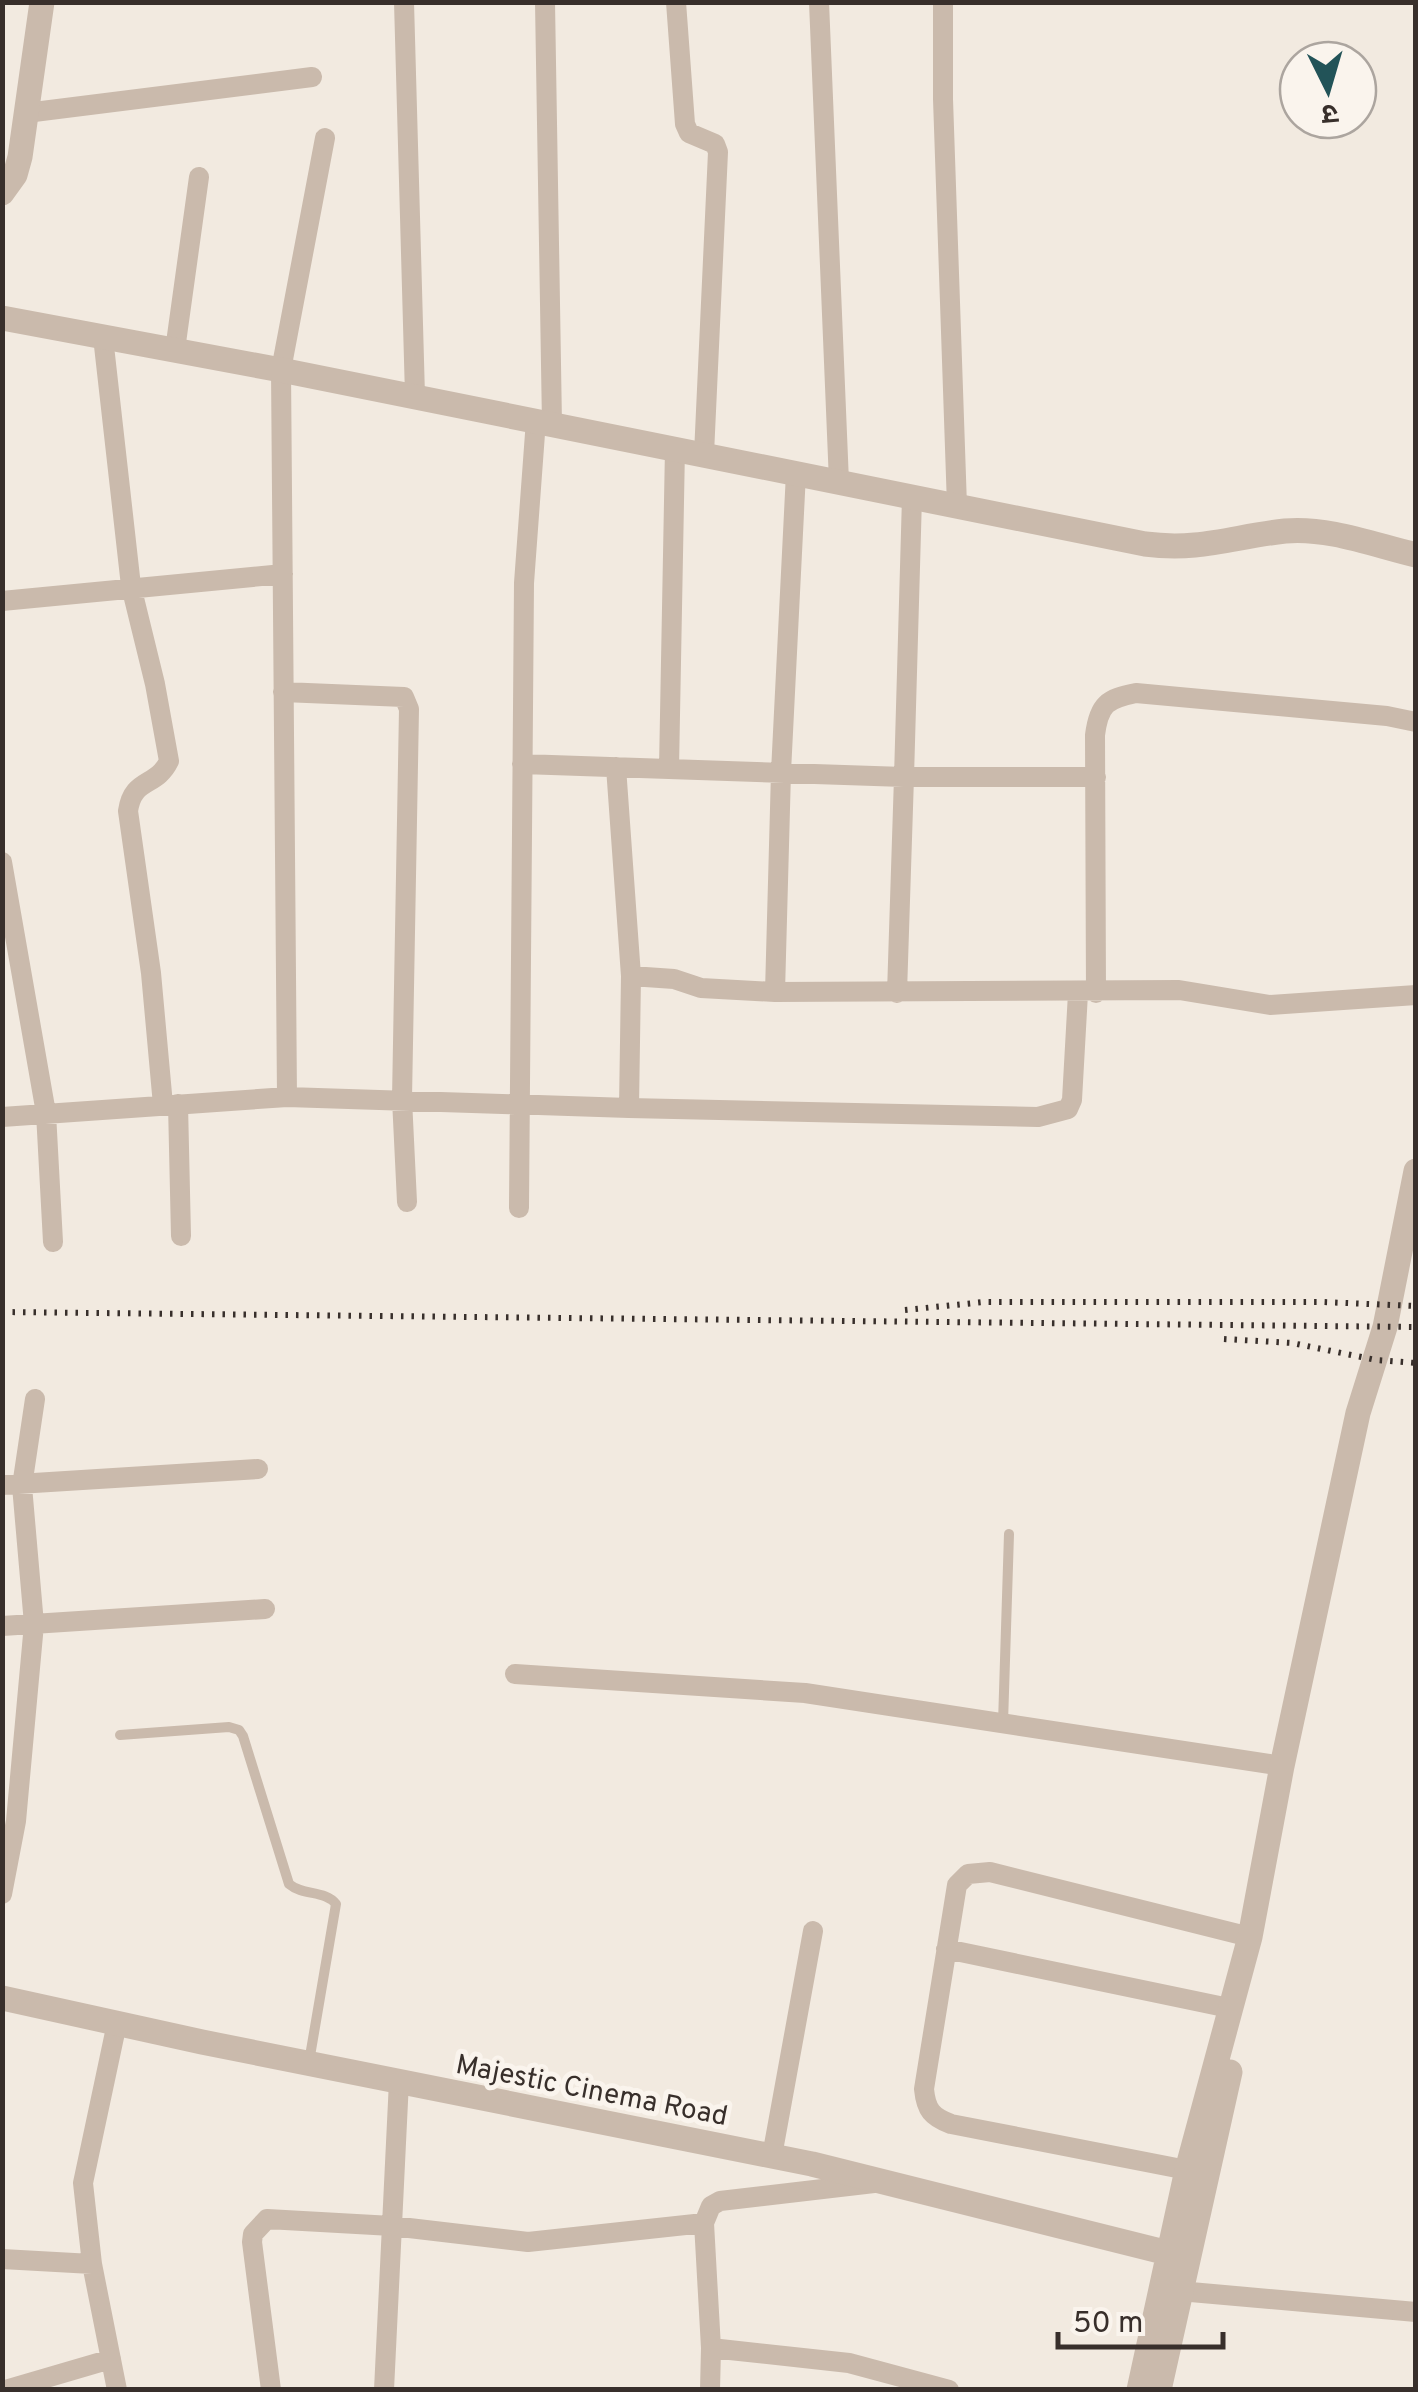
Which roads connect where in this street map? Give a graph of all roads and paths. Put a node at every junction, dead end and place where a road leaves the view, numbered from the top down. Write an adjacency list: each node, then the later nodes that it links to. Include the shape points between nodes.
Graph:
1 (42, 2): 8 (street)
2 (404, 2): 17 (street)
3 (544, 2): 18 (street)
4 (676, 2): 20 (street, via 685,124 718,152)
5 (819, 2): 22 (street)
6 (943, 2): 24 (street)
7 (312, 77): 8 (street)
8 (26, 113): 10 (street)
9 (325, 138): 16 (street)
10 (12, 142): 12 (street, via 16,175)
11 (199, 178): 15 (street)
12 (2, 193)
13 (2, 318): 14 (street)
14 (103, 337): 15 (street); 27 (street)
15 (175, 350): 16 (street)
16 (281, 370): 17 (street); 26 (street)
17 (414, 396): 18 (street)
18 (544, 422): 19 (street); 31 (street, via 524,583)
19 (675, 448): 20 (street); 33 (street)
20 (704, 454): 21 (street)
21 (796, 473): 22 (street); 34 (street)
22 (839, 482): 23 (street)
23 (912, 496): 24 (street); 35 (street)
24 (957, 506): 25 (street, via 1177,548 1315,531)
25 (1416, 555)
26 (283, 574): 27 (street); 29 (street)
27 (130, 586): 28 (street); 45 (street, via 169,761 156,780 138,786 128,812)
28 (2, 602)
29 (284, 692): 43 (street); 44 (street, via 396,696 408,702)
30 (1416, 722): 36 (street, via 1136,693 1116,697 1098,714)
31 (522, 764): 32 (street); 46 (street)
32 (616, 767): 33 (street); 38 (street)
33 (668, 768): 34 (street)
34 (780, 772): 35 (street); 39 (street)
35 (904, 777): 36 (street); 40 (street)
36 (1096, 778): 41 (street)
37 (2, 862): 48 (street)
38 (630, 976): 39 (street); 47 (street)
39 (775, 992): 40 (street)
40 (897, 992): 41 (street)
41 (1087, 993): 42 (street, via 1179,990 1283,1005); 47 (street, via 1072,1100 1055,1114)
42 (1416, 995)
43 (286, 1097): 44 (street); 45 (street)
44 (402, 1099): 46 (street); 51 (street)
45 (171, 1104): 48 (street); 53 (street)
46 (518, 1104): 47 (street); 52 (street)
47 (629, 1108)
48 (46, 1112): 49 (street); 54 (street)
49 (2, 1117)
50 (1416, 1170): 66 (street)
51 (407, 1202)
52 (519, 1208)
53 (181, 1236)
54 (53, 1242)
55 (1416, 1248): 84 (street, via 1374,1408 1274,1881)
56 (35, 1399): 58 (street)
57 (258, 1469): 58 (street)
58 (12, 1485): 61 (street)
59 (1009, 1534): 64 (lane)
60 (265, 1609): 61 (street)
61 (34, 1624): 62 (street); 67 (street, via 16,1820)
62 (2, 1626)
63 (516, 1674): 64 (street, via 804,1693)
64 (1003, 1723): 66 (street)
65 (120, 1735): 74 (lane, via 229,1726 243,1736 289,1884 336,1904)
66 (1282, 1766): 69 (street)
67 (2, 1894)
68 (813, 1931): 76 (street)
69 (1250, 1937): 70 (street, via 977,1872 957,1885); 72 (street)
70 (946, 1949): 72 (street); 77 (street, via 924,2089 934,2117)
71 (2, 1998): 73 (street, Majestic Cinema Road)
72 (1230, 2008): 77 (street)
73 (117, 2023): 74 (street, Majestic Cinema Road); 83 (street, via 83,2182)
74 (308, 2063): 75 (street, Majestic Cinema Road)
75 (399, 2081): 76 (street, Majestic Cinema Road); 80 (street)
76 (772, 2156): 78 (street, Majestic Cinema Road)
77 (1187, 2170): 81 (street)
78 (881, 2182): 79 (street, via 720,2201); 81 (street, Majestic Cinema Road)
79 (704, 2222): 80 (street, via 528,2242); 88 (street)
80 (392, 2226): 92 (street, via 278,2218 259,2225 252,2242); 93 (street)
81 (1168, 2253): 84 (street)
82 (2, 2259): 83 (street)
83 (92, 2264): 89 (street)
84 (1171, 2290): 86 (street); 96 (street); 97 (street)
85 (1416, 2296): 86 (street)
86 (1394, 2310): 87 (street)
87 (1416, 2312)
88 (711, 2348): 94 (street); 95 (street, via 848,2363)
89 (111, 2359): 90 (street); 91 (street)
90 (6, 2390)
91 (117, 2390)
92 (271, 2390)
93 (384, 2390)
94 (710, 2390)
95 (949, 2390)
96 (1140, 2390)
97 (1159, 2390)

